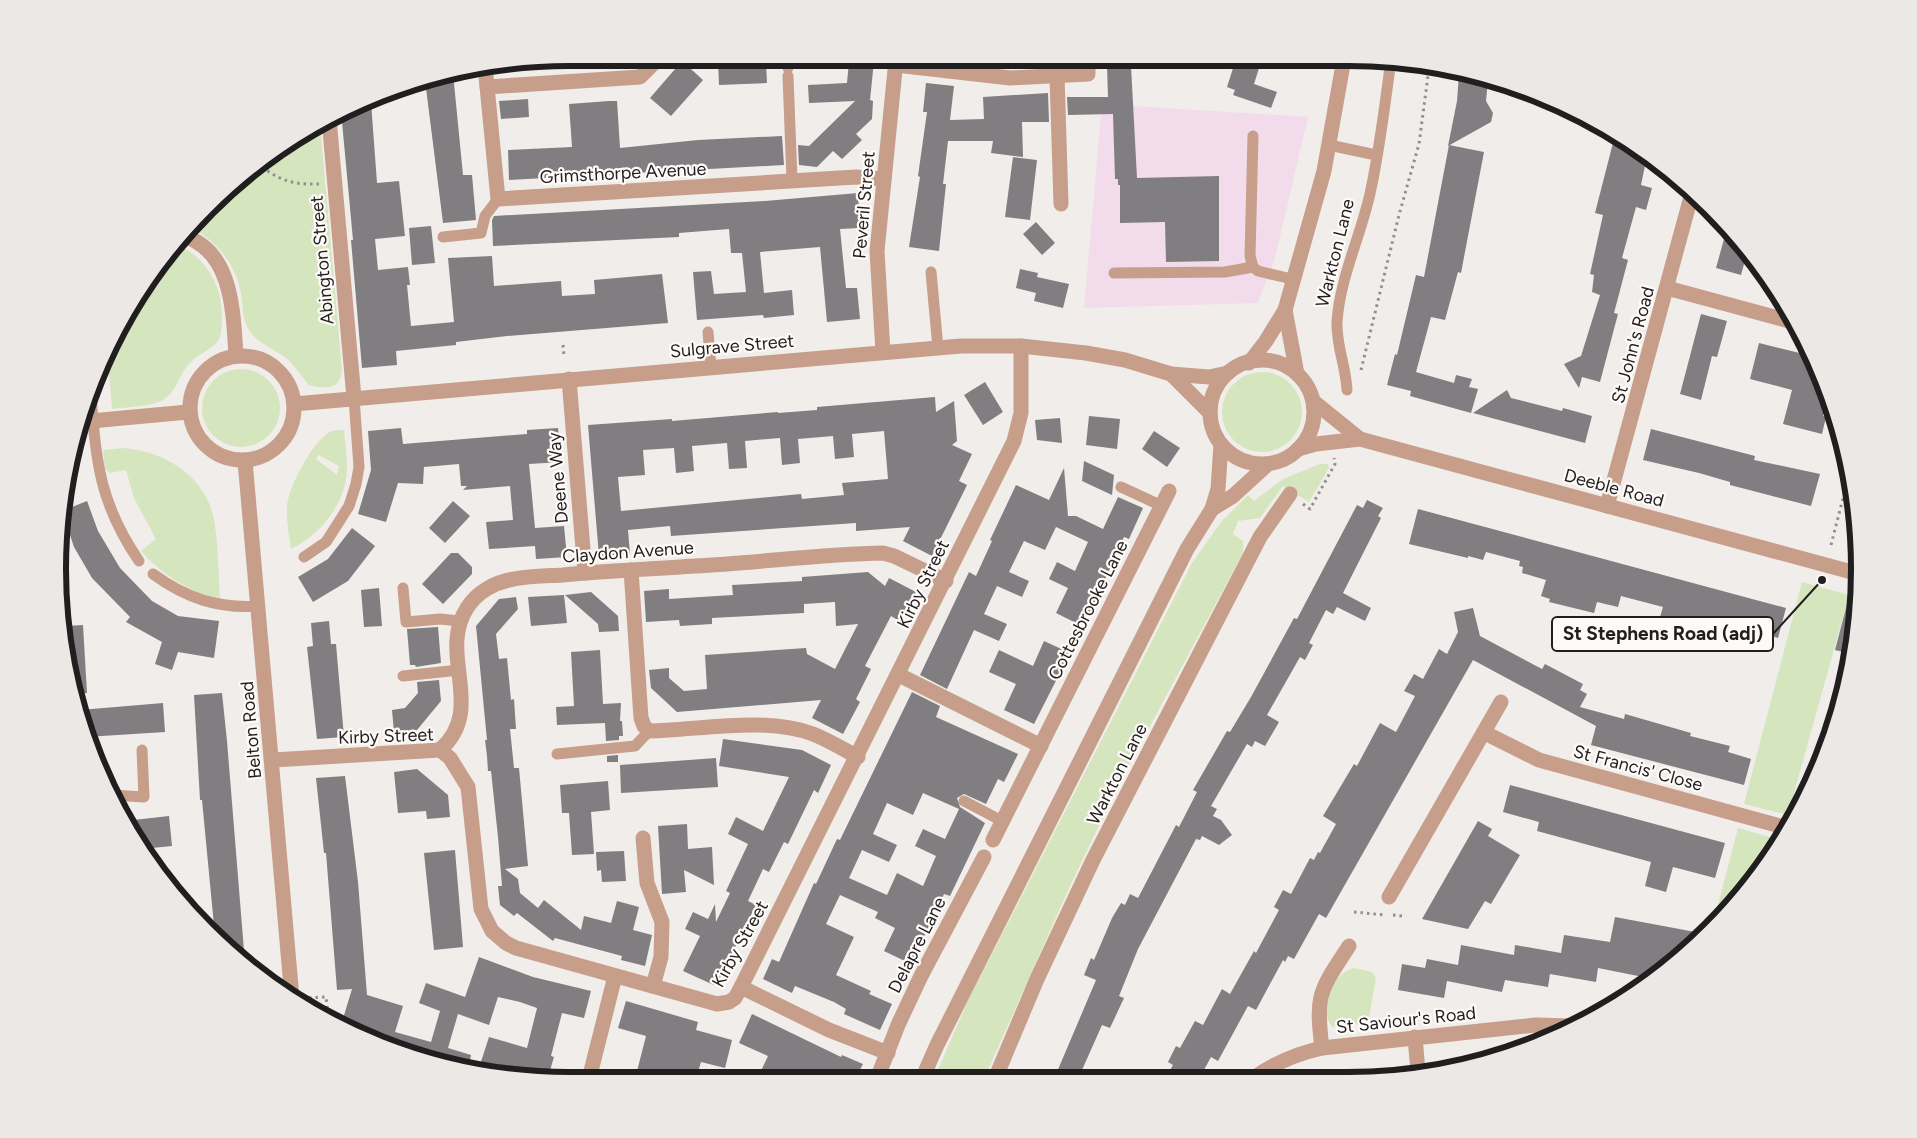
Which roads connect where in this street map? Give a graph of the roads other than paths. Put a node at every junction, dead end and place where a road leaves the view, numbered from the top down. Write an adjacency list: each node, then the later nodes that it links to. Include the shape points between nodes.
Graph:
1 (651, 66): 10 (street, via 640,78)
2 (896, 66): 15 (street, Peveril Street)
3 (915, 66): 9 (street, via 986,77)
4 (1088, 66): 9 (street, via 1088,74)
5 (1343, 66): 13 (street, Warkton Lane)
6 (788, 68): 16 (lane)
7 (1390, 68): 14 (lane, Warkton Lane)
8 (486, 74): 10 (street)
9 (1057, 76): 19 (street)
10 (487, 87): 17 (street)
11 (330, 128): 41 (street, Abington Street)
12 (1253, 136): 22 (lane, via 1250,256)
13 (1329, 145): 14 (lane); 25 (street, Warkton Lane)
14 (1376, 155): 40 (lane, Warkton Lane, via 1371,190 1339,303 1338,336)
15 (884, 179): 16 (street, Grimsthorpe Avenue); 32 (street, Peveril Street, via 877,251)
16 (792, 180): 17 (street, Grimsthorpe Avenue)
17 (498, 198): 20 (lane, via 485,216 481,233)
18 (1690, 201): 26 (street, St John's Road)
19 (1060, 204)
20 (443, 237)
21 (190, 240): 33 (street, via 210,252 222,268 234,314)
22 (1253, 267): 24 (lane, via 1225,272); 25 (lane)
23 (931, 272): 31 (lane)
24 (1114, 273)
25 (1292, 279): 27 (street, Warkton Lane)
26 (1667, 288): 28 (street); 57 (street, St John's Road)
27 (1285, 310): 34 (street, Warkton Lane); 38 (street, Warkton Lane)
28 (1784, 320)
29 (708, 332): 35 (lane)
30 (1021, 346): 31 (street, Sulgrave Street); 37 (street, Sulgrave Street, via 1115,358); 65 (street, Kirby Street, via 1019,429)
31 (938, 348): 32 (street, Sulgrave Street)
32 (883, 352): 35 (street, Sulgrave Street)
33 (236, 355): 43 (street, via 266,361 279,371 289,385); 44 (street, via 217,362 204,372 194,387)
34 (1249, 363): 36 (street); 38 (street, via 1258,360 1274,362 1291,368)
35 (711, 367): 39 (street, Sulgrave Street)
36 (1228, 373): 37 (street, Sulgrave Street, via 1209,377); 45 (street, via 1215,391)
37 (1171, 374): 45 (street, Sulgrave Street)
38 (1296, 374): 42 (street, via 1303,380)
39 (569, 379): 41 (street, Sulgrave Street); 63 (street, Deene Way)
40 (1347, 390)
41 (354, 398): 43 (street, Sulgrave Street); 59 (lane, via 359,467 356,484 349,506 326,542)
42 (1313, 401): 48 (street, Deeble Road); 50 (street, via 1313,425)
43 (294, 404): 51 (street, via 294,418 278,447 263,457)
44 (188, 412): 46 (street); 51 (street, via 198,439 211,451 228,459)
45 (1210, 413): 49 (street, via 1215,435)
46 (88, 422)
47 (87, 426): 60 (lane, via 103,492 121,534)
48 (1360, 439): 50 (street, Deeble Road); 57 (street, Deeble Road)
49 (1221, 444): 52 (street, via 1241,460); 58 (street, via 1218,489)
50 (1298, 449): 52 (street, via 1288,458)
51 (245, 461): 67 (street, Belton Road)
52 (1268, 464): 58 (street, via 1233,496)
53 (1121, 487): 56 (lane)
54 (1169, 491): 56 (street, Cottesbrooke Lane)
55 (1290, 494): 102 (street, Warkton Lane, via 1260,537 1093,860)
56 (1162, 506): 75 (street, Cottesbrooke Lane)
57 (1607, 506): 62 (street, Deeble Road)
58 (1212, 509): 101 (street, via 1187,549)
59 (304, 557)
60 (139, 561)
61 (631, 570): 63 (street, Claydon Avenue); 65 (street, Claydon Avenue, via 883,553); 73 (street, via 641,718)
62 (1851, 572)
63 (585, 573): 68 (street, Claydon Avenue, via 513,579 495,584 474,599)
64 (153, 574): 67 (lane, via 170,587 208,603 233,607)
65 (946, 580): 70 (street, Kirby Street)
66 (403, 588): 68 (lane, via 406,622)
67 (259, 606): 80 (street, Belton Road)
68 (460, 621): 69 (street, Claydon Avenue, via 456,639)
69 (459, 670): 71 (lane); 77 (street, Claydon Avenue, via 461,718 450,741)
70 (899, 675): 75 (street); 79 (street, Kirby Street)
71 (403, 676)
72 (1501, 702): 74 (street)
73 (649, 731): 78 (lane, via 635,746); 79 (street, via 744,726 783,728 812,734)
74 (1485, 732): 84 (street, St Francis' Close, via 1539,760); 88 (street)
75 (1040, 746): 83 (street, Cottesbrooke Lane)
76 (142, 750): 81 (lane, via 144,797)
77 (440, 750): 80 (street, Kirby Street); 90 (street, Kirby Street, via 450,758 468,787 481,909 492,930 516,948)
78 (557, 754)
79 (858, 757): 92 (street, Kirby Street)
80 (273, 760): 93 (street, Belton Road)
81 (120, 796)
82 (964, 801): 83 (lane)
83 (1002, 821): 86 (street, Cottesbrooke Lane)
84 (1779, 826)
85 (643, 838): 91 (street, via 647,883 662,922 661,957)
86 (993, 840)
87 (984, 857): 97 (street, Delapre Lane, via 921,976)
88 (1388, 897)
89 (1349, 946): 96 (street, via 1319,999)
90 (615, 976): 91 (street, Kirby Street); 99 (street)
91 (652, 986): 92 (street, Kirby Street, via 724,1004 735,998)
92 (741, 987): 97 (street, via 829,1030)
93 (293, 989)
94 (1557, 1026): 95 (street, St Saviour's Road)
95 (1415, 1037): 96 (street, St Saviour's Road); 98 (street)
96 (1322, 1048): 103 (street, St Saviour's Road, via 1297,1053)
97 (888, 1053): 100 (street, Delapre Lane)
98 (1418, 1066)
99 (591, 1072)
100 (880, 1072)
101 (925, 1072)
102 (998, 1072)
103 (1262, 1072)

